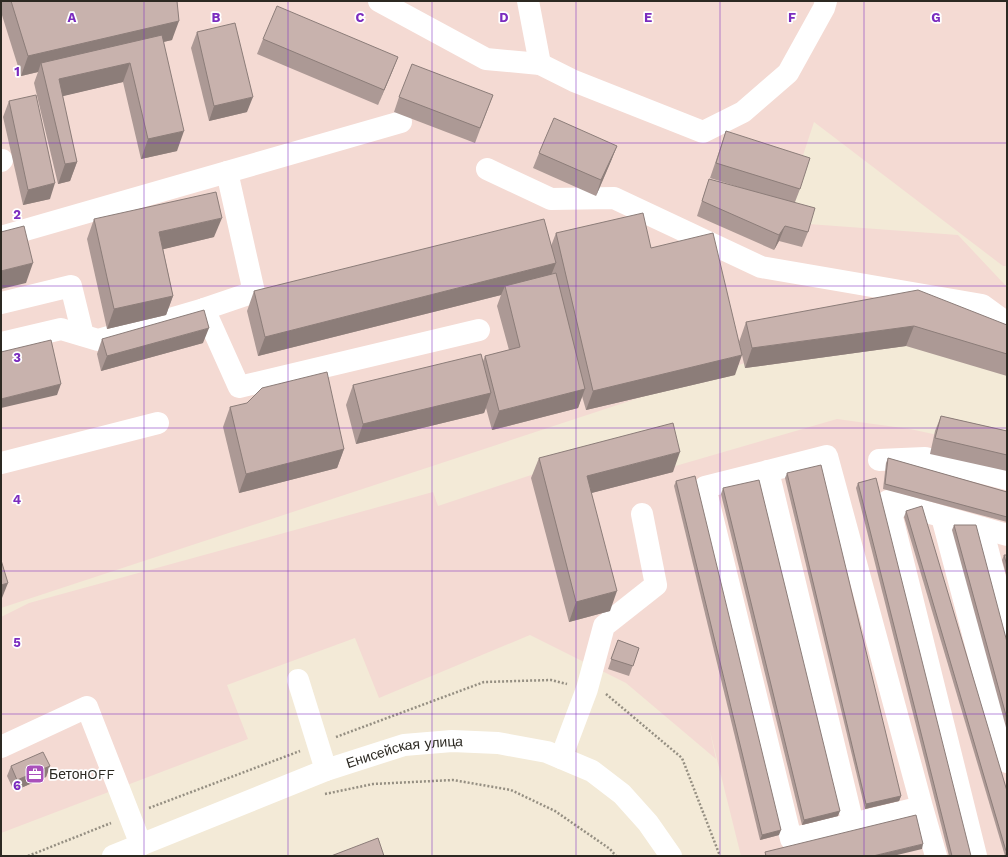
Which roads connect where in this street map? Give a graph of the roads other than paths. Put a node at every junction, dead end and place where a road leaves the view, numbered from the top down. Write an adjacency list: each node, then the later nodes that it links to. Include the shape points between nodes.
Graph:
1 (378, 1): 4 (street, via 486,59)
2 (528, 1): 4 (street)
3 (826, 1): 4 (street, via 788,73 743,112 703,132 574,82)
4 (540, 64)
5 (401, 122): 7 (street)
6 (487, 169): 11 (street, via 551,199 614,198 761,267 982,305)
7 (227, 172): 8 (street); 10 (street, via 254,292)
8 (1, 237)
9 (1, 303): 13 (street, via 71,286)
10 (204, 310): 12 (street, via 239,387); 13 (street, via 98,340)
11 (1007, 323)
12 (479, 330)
13 (83, 335): 14 (street, via 61,329)
14 (1, 344)
15 (158, 423): 17 (street)
16 (879, 460): 19 (street, via 925,458)
17 (1, 463)
18 (768, 471): 30 (street, via 827,456); 31 (street); 31 (street, via 705,487 791,839)
19 (1007, 479)
20 (642, 514): 27 (street, via 656,585 604,626 587,689)
21 (942, 517): 22 (street); 28 (street); 36 (street, via 888,501)
22 (982, 528): 23 (street); 24 (street)
23 (1007, 535)
24 (1007, 624)
25 (298, 680): 29 (street)
26 (1, 747): 32 (street, via 87,706)
27 (561, 758): 29 (street, Енисейская улица, via 547,752 498,743 452,741 404,745); 34 (street, Енисейская улица, via 592,771 622,794 648,823)
28 (1007, 762)
29 (326, 770): 32 (street, Енисейская улица)
30 (922, 807): 31 (street); 35 (street)
31 (853, 824)
32 (141, 845): 33 (street, Енисейская улица)
33 (113, 856)
34 (671, 856)
35 (936, 856)
36 (976, 856)

